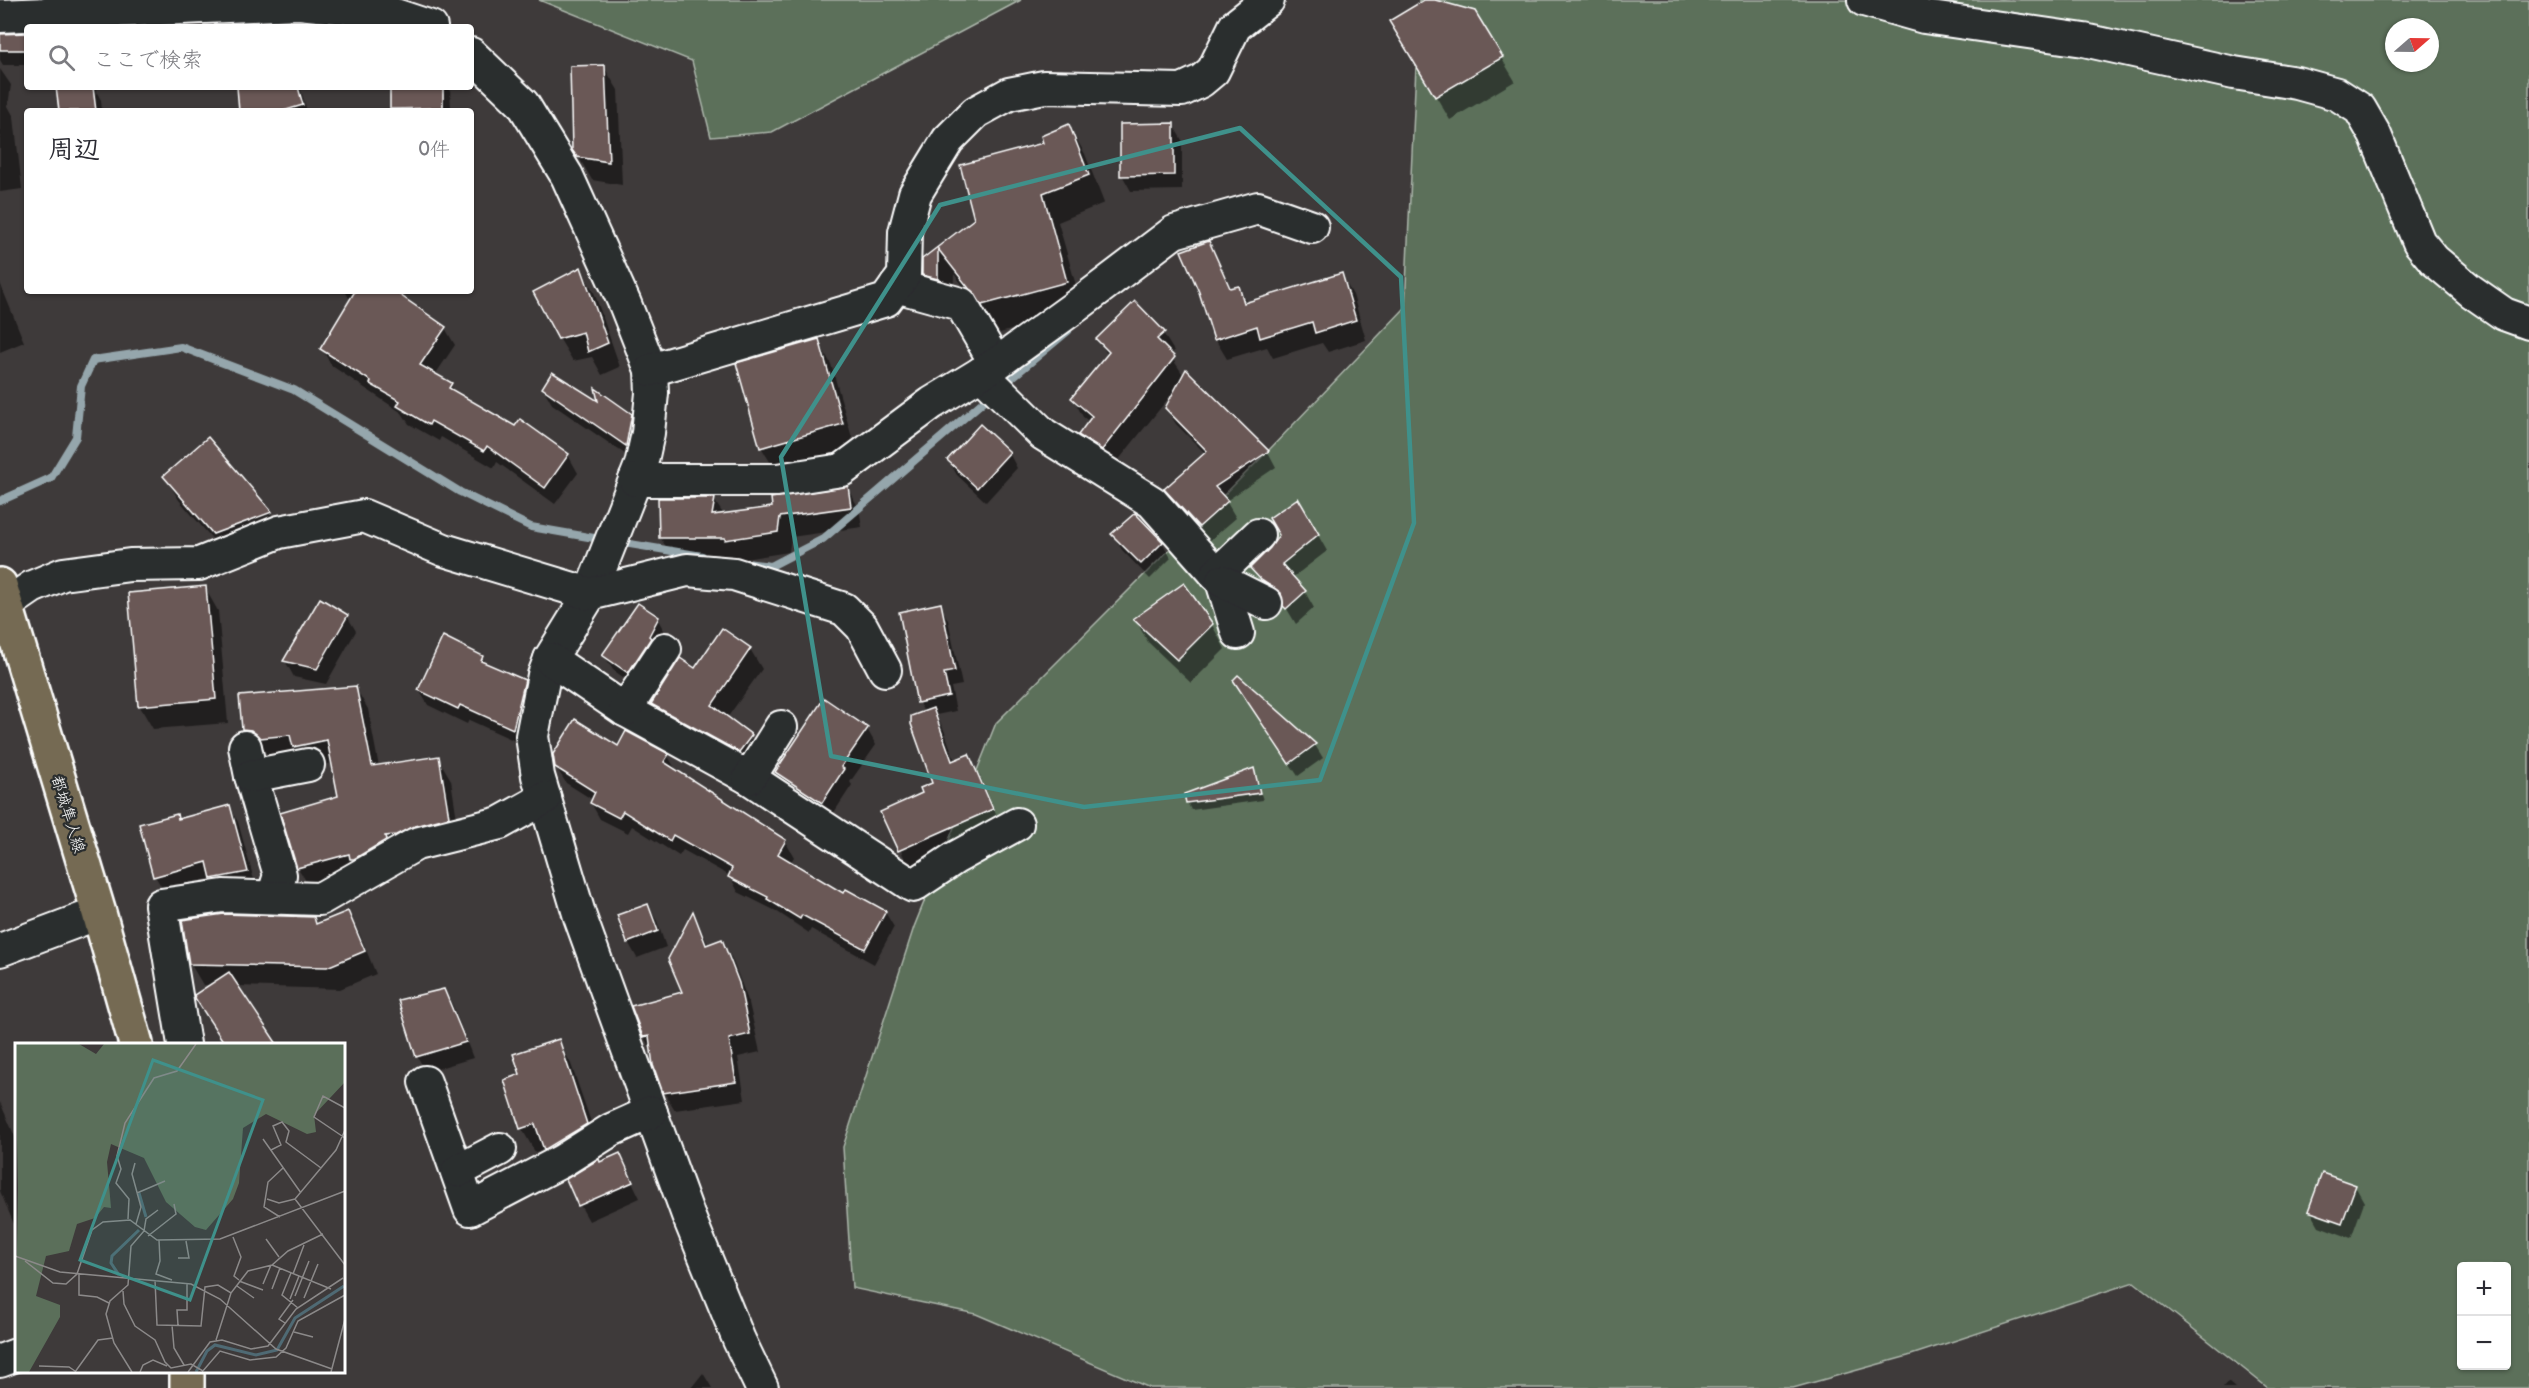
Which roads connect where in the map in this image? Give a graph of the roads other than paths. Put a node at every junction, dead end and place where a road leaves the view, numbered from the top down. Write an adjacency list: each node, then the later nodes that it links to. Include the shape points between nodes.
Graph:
1 (1268, 0): 7 (street, via 1235,26 1213,71 1182,90 1044,87 1009,94 976,112 948,140 915,194 905,232 904,275)
2 (1864, 0): 8 (street, via 1924,17 2084,40 2337,94 2360,109 2375,135 2419,242 2433,260 2504,314)
3 (0, 16): 4 (street, via 298,3 386,12)
4 (422, 24)
5 (474, 57): 9 (street, via 523,104 567,176)
6 (1312, 226): 10 (street, via 1258,208 1174,232 1079,304)
7 (896, 286): 9 (street, via 886,300); 10 (street, via 962,304)
8 (2529, 323)
9 (651, 370): 11 (street, via 648,433)
10 (994, 379): 11 (street, via 932,403 842,470 777,480); 13 (street, via 1043,434 1152,502)
11 (635, 480): 14 (street)
12 (1258, 535): 13 (street)
13 (1219, 578): 16 (street); 17 (street)
14 (590, 594): 15 (street, via 444,550 364,516 279,532 199,564 130,565 63,574); 19 (street); 20 (street, via 687,570 734,574 844,609 862,627)
15 (2, 600): 28 (main road, 都城隼人線)
16 (1266, 603)
17 (1238, 633)
18 (665, 649): 21 (street)
19 (550, 659): 21 (street); 25 (street, via 532,736)
20 (885, 670)
21 (625, 710): 24 (street)
22 (781, 727): 24 (street)
23 (308, 765): 27 (street, via 248,762 280,875)
24 (749, 778): 26 (street, via 913,886)
25 (545, 798): 27 (street, via 500,823 416,844 320,899); 33 (street, via 580,917)
26 (1017, 825)
27 (273, 897): 31 (street, via 223,896 161,905)
28 (99, 913): 29 (street); 30 (main road, 都城隼人線)
29 (0, 950)
30 (136, 1043)
31 (184, 1043)
32 (425, 1082): 35 (street)
33 (651, 1112): 35 (street, via 611,1130 562,1161 470,1209); 38 (street, via 693,1226)
34 (500, 1149): 35 (street)
35 (458, 1171)
36 (15, 1355): 37 (street)
37 (0, 1361)
38 (762, 1388)

